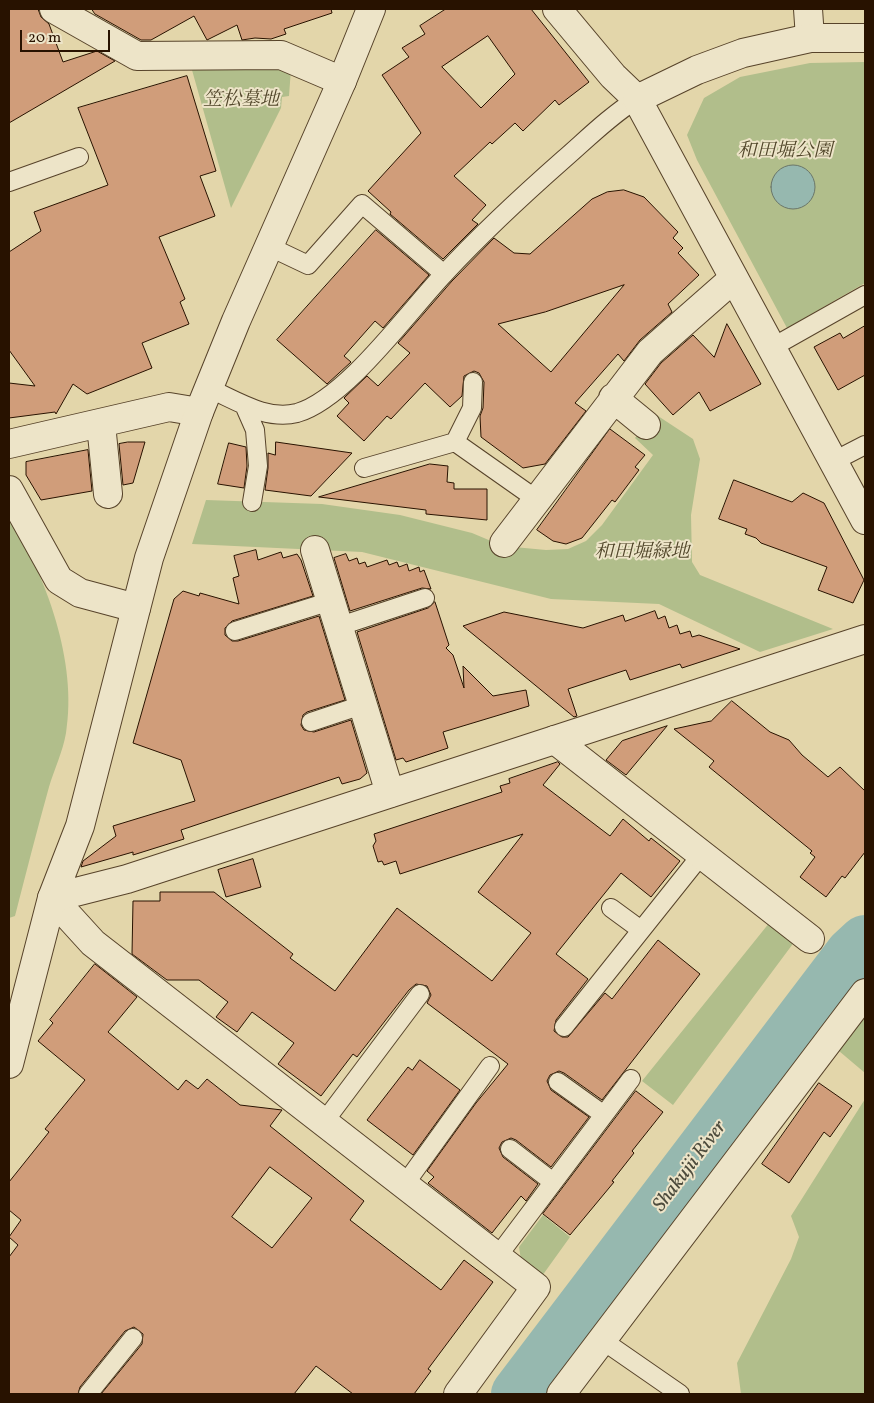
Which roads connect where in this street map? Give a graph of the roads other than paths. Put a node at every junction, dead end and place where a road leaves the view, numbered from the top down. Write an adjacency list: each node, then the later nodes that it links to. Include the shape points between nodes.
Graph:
1 (54, 9): 7 (street, via 137,56 282,55)
2 (371, 9): 7 (street)
3 (557, 9): 8 (street)
4 (808, 9): 5 (street)
5 (810, 38): 6 (street); 8 (street, via 743,53 697,70)
6 (865, 38)
7 (342, 81): 11 (street)
8 (637, 100): 12 (lane, via 617,112 519,199); 13 (street)
9 (79, 157): 10 (lane)
10 (9, 182)
11 (268, 246): 12 (lane, via 308,265 362,204); 18 (street)
12 (444, 274): 19 (lane, via 384,344 328,398 298,413 280,415)
13 (733, 280): 15 (street); 17 (street, via 650,352)
14 (865, 295): 15 (lane)
15 (771, 348): 25 (street)
16 (473, 382): 22 (lane, via 472,408)
17 (613, 398): 21 (street); 29 (street)
18 (203, 400): 19 (lane); 20 (street); 36 (street, via 149,558)
19 (244, 405): 30 (lane, via 255,430 257,457)
20 (101, 424): 23 (street); 28 (street)
21 (646, 425)
22 (455, 442): 26 (lane); 29 (lane)
23 (9, 444)
24 (865, 445): 25 (lane)
25 (834, 461): 31 (street)
26 (364, 468)
27 (9, 490): 36 (street, via 59,580 80,593)
28 (108, 494)
29 (536, 499): 32 (street)
30 (252, 502)
31 (865, 520)
32 (504, 543)
33 (315, 550): 35 (street)
34 (424, 598): 37 (lane)
35 (331, 601): 37 (street); 38 (lane)
36 (136, 608): 45 (street, via 80,826)
37 (338, 627): 40 (street)
38 (235, 631)
39 (865, 639): 42 (street)
40 (362, 705): 41 (lane); 43 (street)
41 (311, 722)
42 (554, 740): 43 (street); 44 (street)
43 (390, 793): 45 (street, via 127,879)
44 (702, 854): 47 (lane); 48 (street)
45 (52, 898): 52 (street); 57 (street, via 93,943)
46 (610, 908): 47 (lane)
47 (641, 930): 51 (lane)
48 (810, 939)
49 (865, 993): 63 (street)
50 (420, 994): 57 (lane)
51 (564, 1027)
52 (9, 1064)
53 (490, 1066): 60 (lane)
54 (631, 1079): 56 (lane)
55 (558, 1082): 56 (lane)
56 (604, 1115): 59 (lane)
57 (324, 1122): 60 (street)
58 (510, 1149): 59 (lane)
59 (553, 1182): 61 (lane)
60 (405, 1184): 61 (street)
61 (497, 1257): 65 (street, via 536,1287)
62 (133, 1338): 64 (lane)
63 (602, 1340): 66 (street); 67 (lane)
64 (88, 1394)
65 (458, 1394)
66 (561, 1394)
67 (680, 1394)

